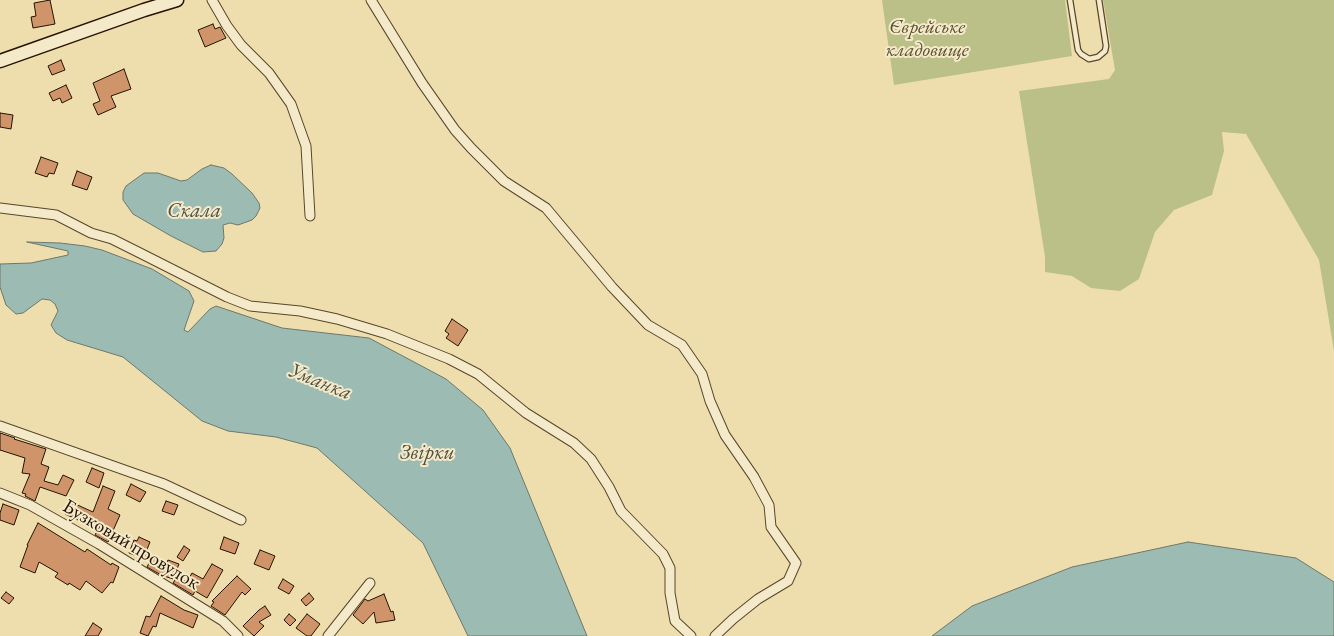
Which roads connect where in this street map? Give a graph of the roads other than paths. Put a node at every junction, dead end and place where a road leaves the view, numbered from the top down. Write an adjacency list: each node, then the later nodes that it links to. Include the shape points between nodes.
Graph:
1 (177, 0): 6 (main road)
2 (212, 0): 8 (street, via 241,45 269,72 290,104 306,146)
3 (371, 0): 16 (street, via 422,83 471,148 504,181 546,208 618,294 648,325 682,345 702,374 725,435 754,477 769,505 771,527 796,563 788,581 758,599)
4 (1070, 0): 5 (lane, via 1077,46 1081,54 1089,58 1098,57 1106,46)
5 (1099, 0)
6 (0, 61)
7 (0, 208): 15 (street, via 56,215 91,233 112,239 226,297 250,306 300,311 387,334 478,374 526,413 574,443 591,459 621,511 663,554 670,568 675,621)
8 (310, 216)
9 (0, 426): 11 (street, via 164,484)
10 (0, 493): 13 (street, Бузковий провулок, via 30,505 99,544 223,621)
11 (240, 520)
12 (370, 582): 14 (street)
13 (238, 636)
14 (328, 636)
15 (692, 636)
16 (715, 636)

